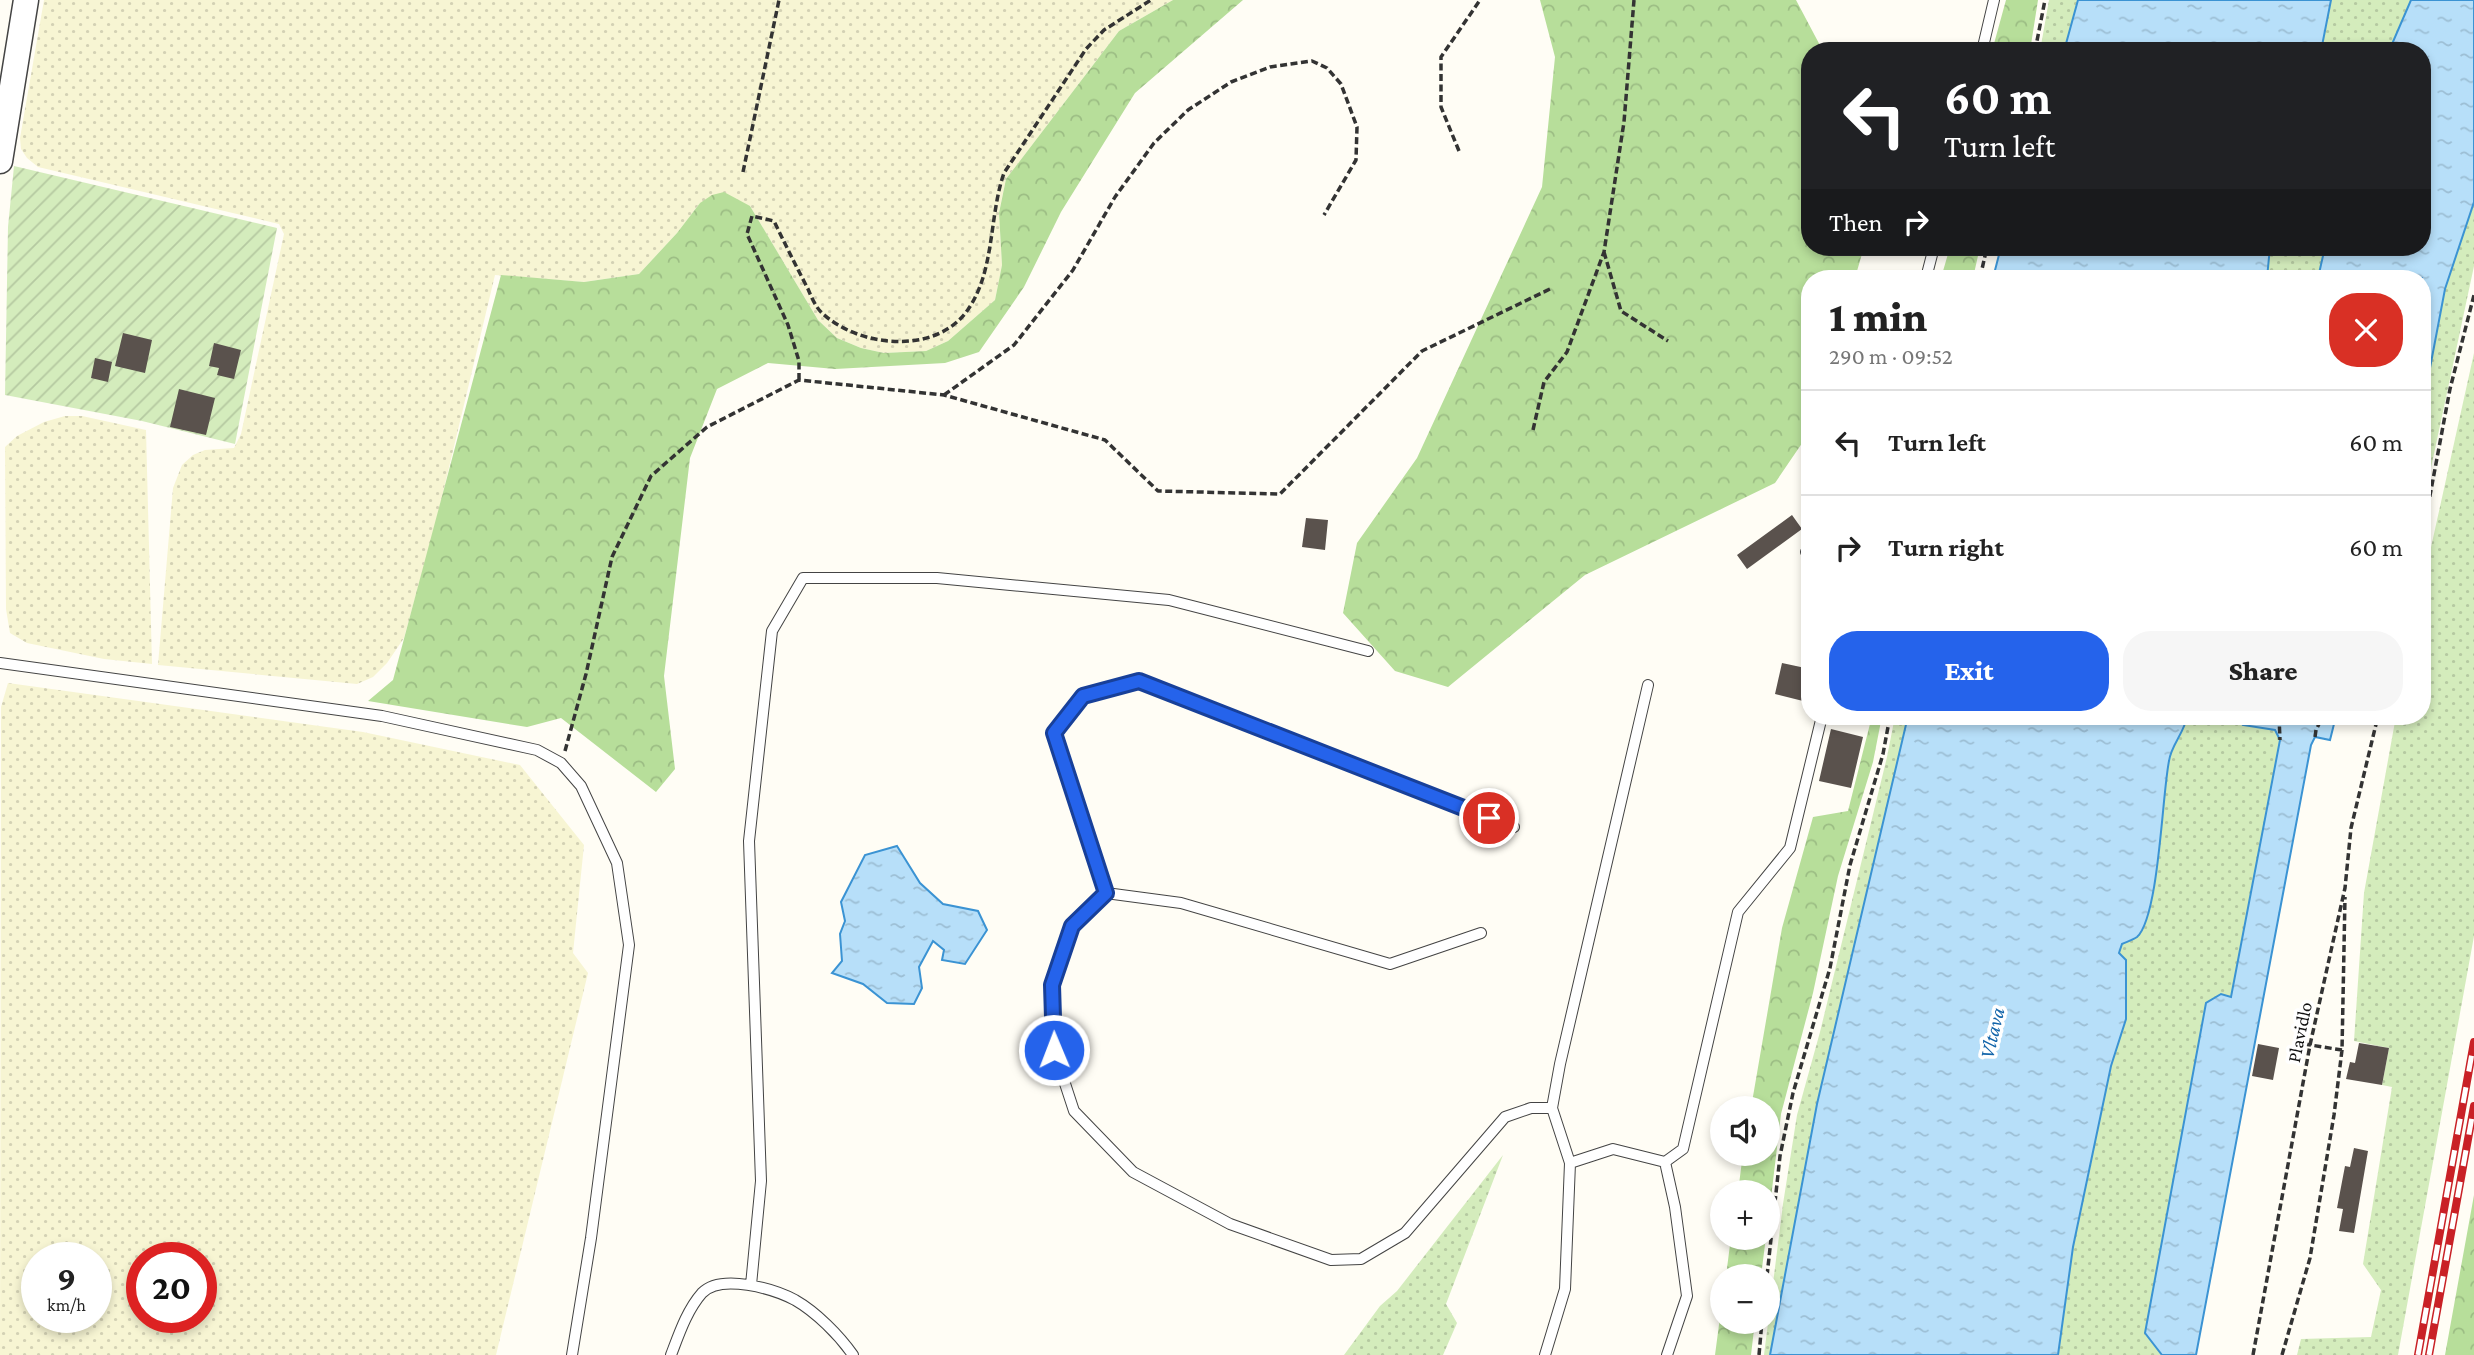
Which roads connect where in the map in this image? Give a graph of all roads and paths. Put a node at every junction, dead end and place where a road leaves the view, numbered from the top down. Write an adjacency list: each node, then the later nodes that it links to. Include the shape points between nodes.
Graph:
1 (26, 0): 11 (street)
2 (779, 0): 12 (path)
3 (1151, 0): 18 (path, via 1104,30 1086,49 1004,173 986,268 970,307 935,335 884,342 846,331 819,311 774,221 752,216 747,234 788,325 799,360)
4 (1480, 0): 10 (path, via 1441,57 1441,107)
5 (1634, 0): 14 (path)
6 (1994, 0): 8 (lane)
7 (2045, 0): 9 (path)
8 (1984, 42)
9 (2037, 42)
10 (1459, 151)
11 (0, 161)
12 (743, 172)
13 (1324, 215): 19 (path, via 1356,160 1357,127 1341,84 1327,68 1312,61 1270,68 1231,82 1188,110 1154,143 1115,197 1073,270 1014,345)
14 (1604, 252): 17 (path, via 1621,311); 20 (path, via 1567,352 1544,382)
15 (1550, 289): 19 (path, via 1422,351 1280,495 1158,491 1105,440)
16 (2474, 295): 21 (path)
17 (1668, 341)
18 (799, 380): 19 (path); 32 (path, via 707,427 650,477 612,557)
19 (944, 395)
20 (1533, 430)
21 (2431, 490)
22 (1368, 651): 44 (lane, via 1169,600 937,578 803,578 772,631 749,841 761,1181)
23 (0, 663): 32 (lane, via 382,716 537,750)
24 (1648, 685): 40 (lane)
25 (1820, 725): 41 (lane, via 1790,848 1738,912 1683,1149)
26 (1888, 725): 43 (path, via 1850,865 1830,968 1793,1093 1780,1156)
27 (2279, 725): 31 (path)
28 (2318, 725): 30 (path)
29 (2376, 725): 34 (path, Plavidlo, via 2351,828)
30 (2315, 737)
31 (2280, 740)
32 (561, 763): 46 (lane, via 581,786 617,863 628,945)
33 (1514, 827): 35 (lane, via 1139,681 1083,696 1054,733)
34 (2345, 888): 38 (path, Plavidlo); 39 (path)
35 (1106, 893): 36 (lane, via 1181,903 1390,964); 40 (lane, via 1072,926 1052,985 1054,1050 1074,1111 1133,1171 1230,1224 1331,1260 1361,1259 1405,1233 1505,1117 1531,1108)
36 (1481, 933)
37 (2304, 1044): 38 (path)
38 (2310, 1045): 39 (path); 52 (path, Plavidlo)
39 (2342, 1050): 53 (path, via 2310,1258)
40 (1552, 1108): 42 (lane)
41 (1664, 1162): 42 (lane, via 1613,1149); 50 (lane, via 1687,1296)
42 (1570, 1163): 49 (lane, via 1565,1289)
43 (1768, 1264)
44 (751, 1285): 47 (lane, via 726,1283 704,1291 682,1324); 48 (lane, via 795,1300 838,1335)
45 (1761, 1334): 51 (path)
46 (572, 1355)
47 (671, 1355)
48 (853, 1355)
49 (1545, 1355)
50 (1667, 1355)
51 (1759, 1355)
52 (2253, 1355)
53 (2282, 1355)

